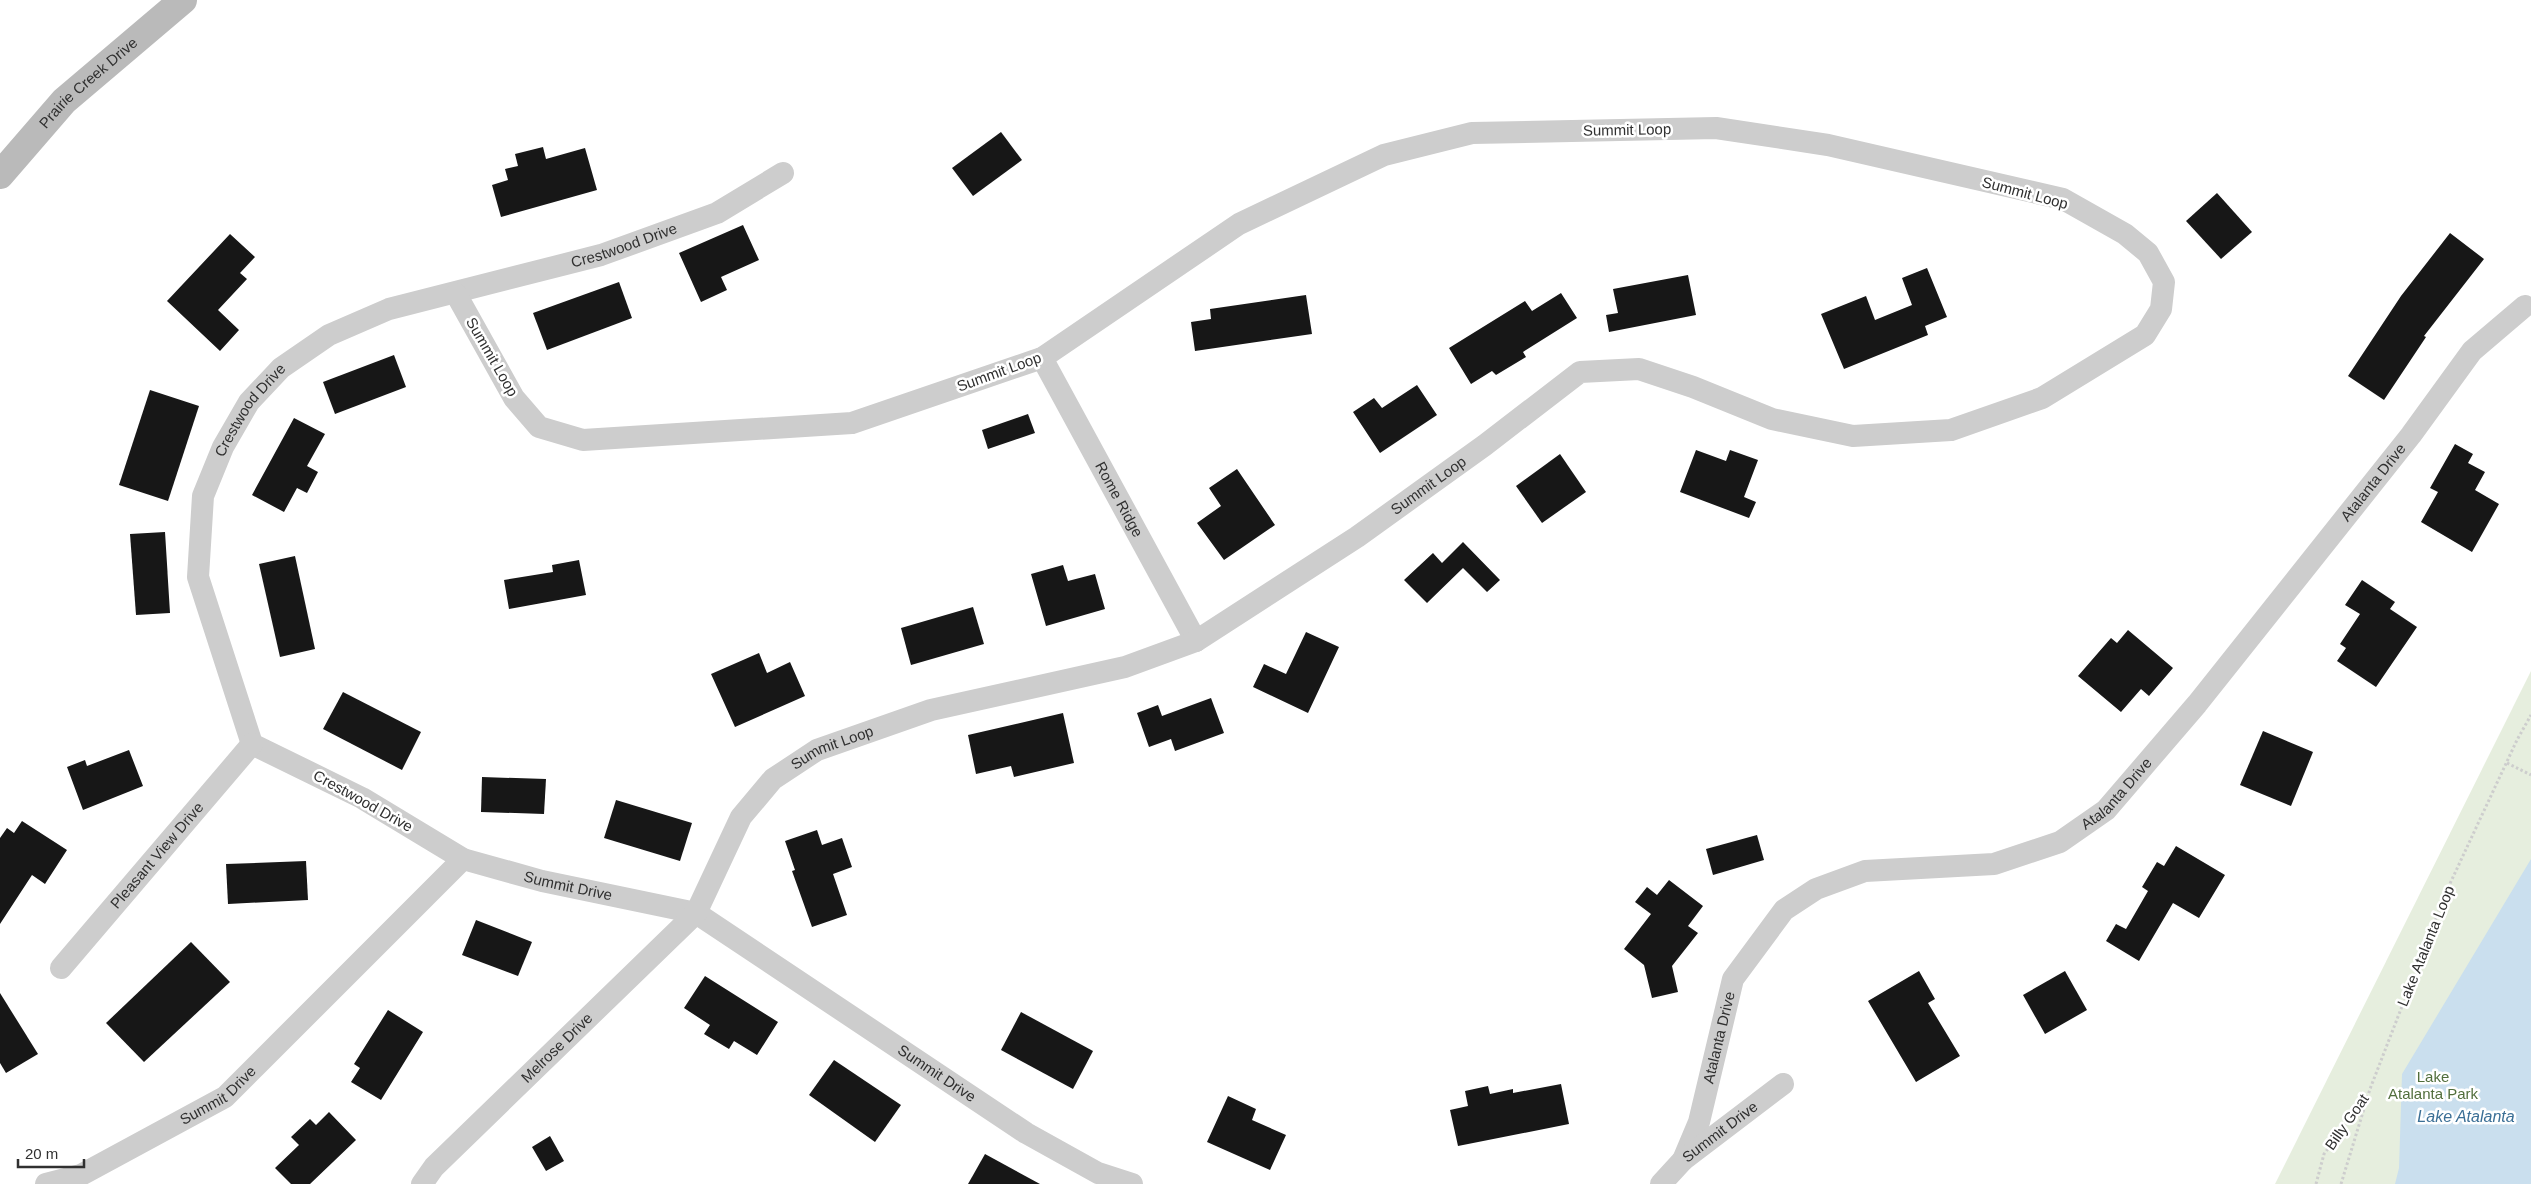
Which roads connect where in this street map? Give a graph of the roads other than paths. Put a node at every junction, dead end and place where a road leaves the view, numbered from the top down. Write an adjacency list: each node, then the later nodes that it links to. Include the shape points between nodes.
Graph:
1 (183, 0): 3 (main road, Prairie Creek Drive, via 64,100)
2 (784, 173): 4 (street, Crestwood Drive, via 717,213 601,255)
3 (0, 175)
4 (456, 294): 6 (street, Summit Loop, via 514,398 539,427 583,440 852,423); 8 (street, Crestwood Drive, via 389,309 329,335 281,368 249,402 223,447 203,496 198,577)
5 (2525, 306): 13 (street, Atalanta Drive, via 2472,350 2411,435 2197,704 2106,810 2060,842 1994,864 1865,871 1816,889 1784,910 1733,979 1699,1122)
6 (1042, 358): 7 (street, Rome Ridge); 7 (street, Summit Loop, via 1239,224 1384,156 1472,133 1716,128 1828,146 2063,200 2125,234 2148,253 2164,282 2161,309 2145,336 2042,398 1951,430 1853,436 1772,419 1639,369 1580,372 1357,537)
7 (1196, 641): 10 (street, Summit Loop, via 1125,668 930,710 818,750 773,779 741,817)
8 (252, 744): 9 (street, Crestwood Drive, via 362,798); 11 (street, Pleasant View Drive)
9 (463, 859): 10 (street, Summit Drive, via 542,882); 14 (street, Summit Drive, via 225,1097 81,1175)
10 (696, 913): 15 (street, Melrose Drive, via 434,1167); 16 (street, Summit Drive, via 1026,1133 1098,1173)
11 (61, 968)
12 (1783, 1084): 13 (street, Summit Drive)
13 (1683, 1160): 17 (street, Summit Drive)
14 (46, 1184)
15 (422, 1184)
16 (1132, 1184)
17 (1662, 1184)

